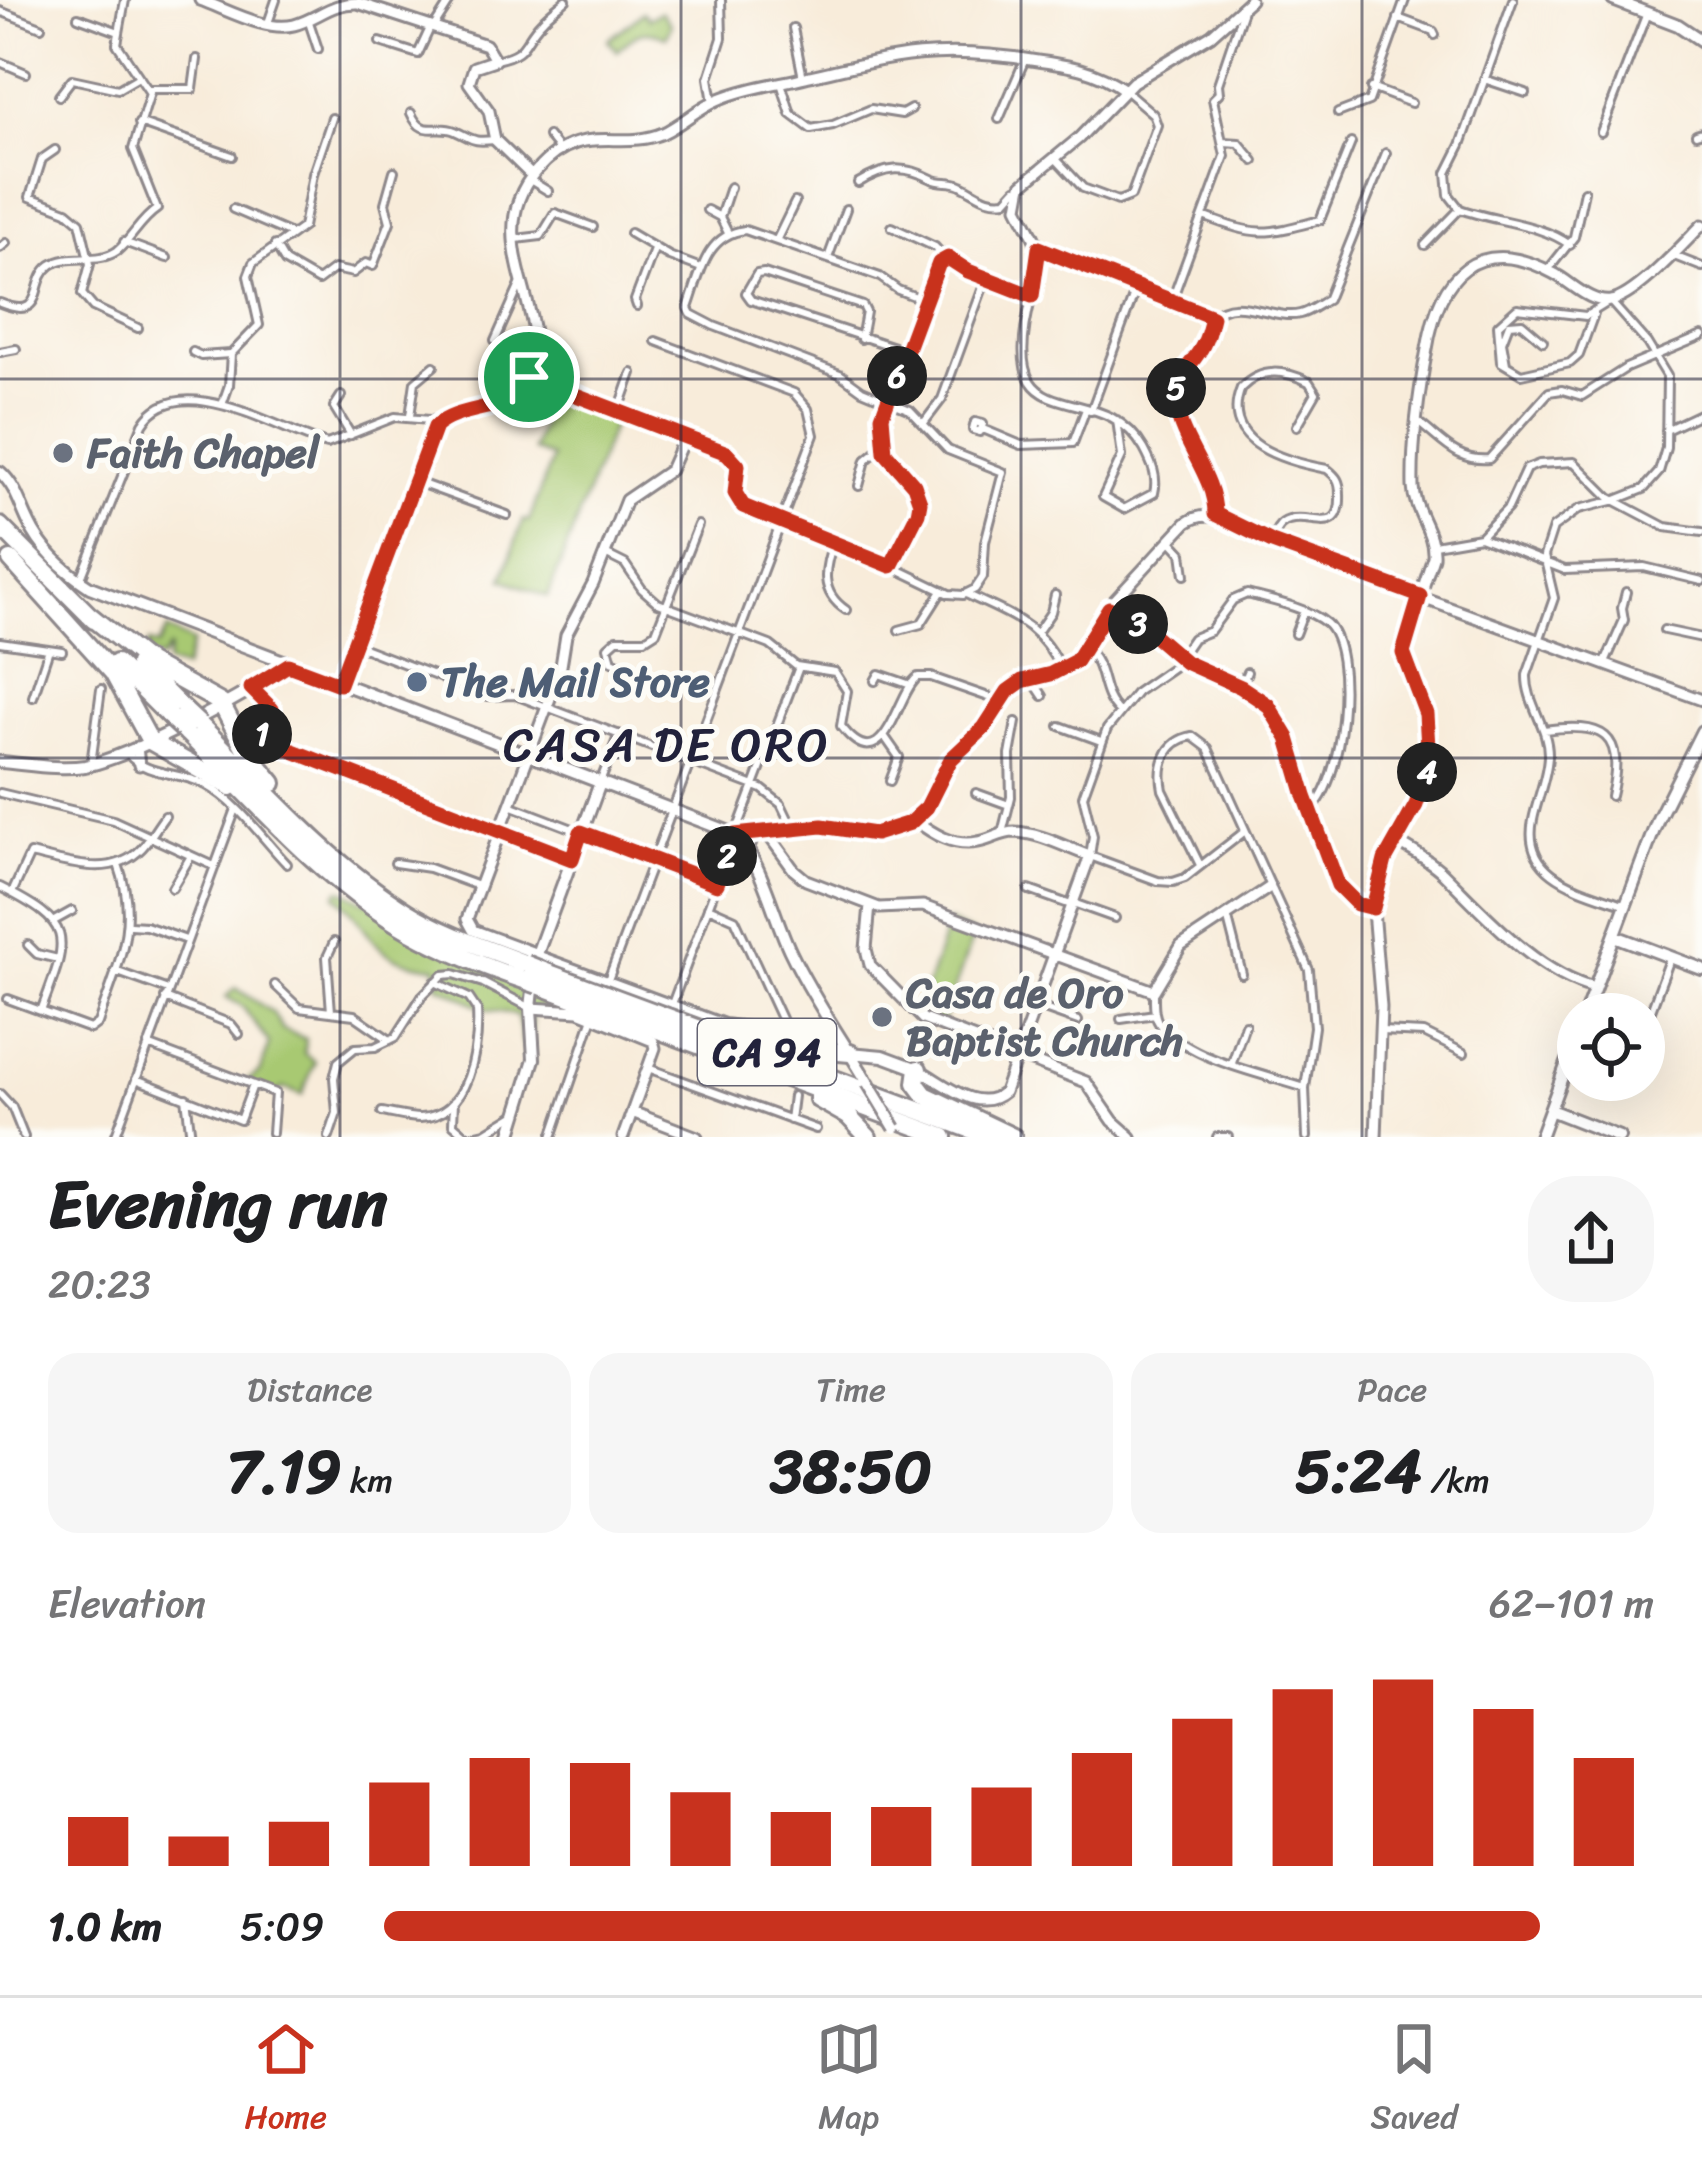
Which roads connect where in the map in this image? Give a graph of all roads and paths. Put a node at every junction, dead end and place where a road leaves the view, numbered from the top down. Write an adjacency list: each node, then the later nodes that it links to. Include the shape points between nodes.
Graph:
1 (125, 0): 21 (street)
2 (200, 0): 17 (street)
3 (276, 0): 17 (street)
4 (451, 0): 19 (street)
5 (566, 0): 28 (street, via 517,55)
6 (721, 0): 40 (street)
7 (1405, 0): 15 (street)
8 (1513, 0): 33 (street)
9 (1613, 0): 12 (main road)
10 (347, 1): 16 (street); 19 (street)
11 (1248, 3): 35 (street); 51 (street, via 1213,99)
12 (1641, 7): 23 (main road); 48 (street)
13 (0, 11): 18 (street)
14 (77, 17): 21 (street)
15 (1399, 18): 22 (street); 36 (street)
16 (308, 19): 17 (street); 25 (street)
17 (268, 23)
18 (41, 27)
19 (432, 28): 24 (street, via 418,54); 28 (street, via 486,45)
20 (794, 28): 32 (street)
21 (119, 32): 31 (street, via 117,47)
22 (1435, 35)
23 (1702, 41)
24 (380, 42)
25 (318, 49)
26 (197, 58): 37 (street, via 193,89)
27 (1025, 58): 32 (street, via 926,52); 35 (street); 46 (street)
28 (495, 60): 50 (street, via 476,65 469,80 490,111)
29 (0, 62): 30 (street)
30 (26, 73)
31 (138, 77): 37 (street); 39 (street, via 118,89 72,79)
32 (802, 77): 34 (street)
33 (1484, 80): 38 (street); 69 (street, via 1446,176)
34 (781, 82): 40 (street); 42 (street, via 791,114 811,129 871,109)
35 (1129, 86): 57 (street); 57 (street, via 1157,125 1131,196 1118,202 1086,190)
36 (1371, 88): 41 (street); 44 (street, via 1370,101)
37 (148, 89): 47 (street)
38 (1526, 93)
39 (59, 97)
40 (713, 102): 54 (street, via 664,132 592,139)
41 (1412, 103)
42 (911, 109)
43 (411, 113): 50 (street, via 427,130)
44 (1338, 113)
45 (332, 118): 78 (street)
46 (999, 119)
47 (140, 123): 56 (street); 81 (street, via 133,148 158,207)
48 (1600, 132)
49 (548, 136): 54 (street)
50 (495, 140): 60 (street)
51 (1224, 142): 58 (street, via 1239,143); 72 (street)
52 (1351, 143): 72 (street, via 1320,220 1263,234)
53 (55, 150): 88 (street, via 42,159 30,197 77,218)
54 (560, 151): 60 (street)
55 (1386, 152): 107 (street, via 1327,300 1298,315 1248,308)
56 (232, 156)
57 (1055, 158): 65 (street)
58 (1254, 161)
59 (394, 171): 82 (street, via 385,203 390,222 373,266 334,269 318,281 285,262)
60 (531, 178): 63 (street); 80 (street)
61 (858, 183): 65 (street, via 914,169 989,201)
62 (730, 187): 71 (street)
63 (548, 190)
64 (1583, 191): 84 (street)
65 (1018, 192): 86 (street)
66 (795, 202): 79 (street)
67 (233, 209): 78 (street)
68 (846, 209): 90 (street)
69 (1460, 209): 83 (street); 84 (street, via 1546,230)
70 (706, 210): 71 (street)
71 (719, 217): 77 (street)
72 (1203, 217): 100 (street)
73 (1702, 225): 87 (street)
74 (593, 226): 80 (street, via 553,214 541,236)
75 (892, 227): 91 (street)
76 (630, 233): 85 (street)
77 (728, 233): 79 (street); 93 (street)
78 (294, 236): 82 (street)
79 (777, 239): 90 (street)
80 (513, 240): 96 (street)
81 (124, 242): 88 (street); 89 (street)
82 (275, 245): 118 (street, via 248,276 258,328)
83 (1425, 245)
84 (1570, 245): 94 (street)
85 (655, 247): 93 (street); 104 (street)
86 (1039, 248): 97 (street); 98 (street)
87 (1670, 255): 92 (street); 101 (street)
88 (89, 257): 103 (street, via 48,268); 108 (street, via 85,299)
89 (167, 258)
90 (828, 258): 99 (street)
91 (945, 258): 95 (street); 99 (street)
92 (1702, 267)
93 (702, 268): 125 (street, via 688,311)
94 (1549, 270): 101 (street); 133 (street, via 1487,259 1454,277 1429,337)
95 (986, 279): 98 (street); 134 (street, via 942,399)
96 (521, 281): 111 (street); 123 (street, via 534,335)
97 (1137, 286): 100 (street); 128 (street)
98 (1032, 296): 128 (street, via 1023,363 1042,395)
99 (924, 300): 115 (street)
100 (1172, 300): 107 (street)
101 (1610, 301): 106 (street); 119 (street)
102 (0, 303): 103 (street)
103 (31, 304): 105 (street)
104 (637, 306)
105 (37, 314)
106 (1594, 314): 121 (street, via 1570,363 1526,374); 121 (street, via 1527,307 1505,315 1496,333)
107 (1212, 317): 145 (street, via 1175,397)
108 (138, 328)
109 (1702, 336): 119 (street)
110 (861, 339): 110 (street, via 748,298 750,284 764,274 862,306); 115 (street)
111 (495, 341)
112 (656, 341): 147 (street, via 794,393 808,410 814,435)
113 (1543, 341): 121 (street, via 1522,323 1509,324)
114 (16, 349): 116 (street)
115 (906, 350): 125 (street)
116 (0, 352)
117 (193, 352): 118 (street)
118 (231, 354): 126 (street)
119 (1656, 356): 133 (street, via 1582,396 1549,392 1489,459 1455,452); 137 (street, via 1670,390)
120 (434, 367): 130 (street, via 415,382)
121 (1506, 368)
122 (632, 373): 127 (street)
123 (529, 377): 127 (street); 132 (street, via 515,397)
124 (341, 396): 138 (street, via 334,407)
125 (888, 399): 134 (street); 140 (street)
126 (222, 405): 138 (street, via 327,444); 161 (street, via 198,398 149,415)
127 (619, 410): 139 (street)
128 (1089, 410): 131 (street); 136 (street, via 1073,443 1021,445)
129 (1702, 413): 137 (street)
130 (410, 416): 132 (street); 138 (street)
131 (1117, 420): 131 (street, via 1122,456 1102,497 1124,509 1154,494 1156,476 1135,432)
132 (441, 421): 142 (street)
133 (1419, 423): 155 (street, via 1413,487)
134 (923, 424): 165 (street, via 948,450 1004,472 983,577)
135 (1297, 426): 154 (street, via 1316,394 1309,382 1272,371 1240,388 1238,410 1256,443 1282,461 1327,469 1340,486 1333,519 1286,521)
136 (983, 430)
137 (1666, 430): 144 (street, via 1654,479)
138 (351, 435)
139 (685, 436): 147 (street, via 732,457 739,503); 157 (street, via 670,470 626,500)
140 (883, 446): 143 (street, via 866,460); 159 (street, via 920,502)
141 (0, 472): 161 (main road, via 39,540)
142 (414, 482): 146 (street); 181 (street)
143 (859, 485)
144 (1616, 500): 150 (street, via 1665,527); 151 (street, via 1577,463 1534,465); 158 (street, via 1561,519 1547,540)
145 (1215, 514): 153 (street, via 1192,518); 154 (street)
146 (506, 515)
147 (782, 522): 152 (street); 176 (street)
148 (0, 526): 172 (highway, CA 94)
149 (698, 526): 168 (street)
150 (1702, 532)
151 (1480, 537): 155 (street); 158 (street)
152 (834, 540): 159 (street); 170 (street, via 826,585)
153 (1170, 541): 160 (street); 169 (street)
154 (1272, 542): 167 (street)
155 (1434, 545): 167 (street)
156 (6, 554): 207 (highway, CA 94); 217 (highway, via 113,673)
157 (605, 554): 168 (street); 206 (street, via 566,635)
158 (1547, 564): 162 (street, via 1572,571 1644,567); 179 (street, via 1554,598)
159 (891, 566): 163 (street)
160 (1185, 575)
161 (80, 580): 186 (main road)
162 (1702, 581)
163 (942, 591): 165 (street); 173 (street, via 923,622)
164 (1626, 592): 187 (street, via 1624,620)
165 (966, 594): 175 (street)
166 (1055, 595): 175 (street)
167 (1420, 596): 179 (street); 248 (street, via 1403,653 1426,714 1429,764)
168 (667, 606): 176 (street); 191 (street, via 656,632 609,645 612,661)
169 (1109, 608): 182 (street); 185 (street)
170 (846, 610)
171 (1304, 613): 177 (street); 185 (street, via 1241,596); 232 (street, via 1333,632 1344,687 1324,796)
172 (88, 614): 205 (highway, via 149,663); 207 (highway, CA 94)
173 (899, 630)
174 (1664, 630): 178 (street)
175 (1038, 631): 190 (street)
176 (740, 634): 189 (street); 219 (street)
177 (1295, 634)
178 (1702, 638)
179 (1540, 639): 187 (street); 212 (street, via 1527,685)
180 (0, 642): 184 (street)
181 (353, 644): 196 (street); 206 (street, via 488,696)
182 (1086, 649): 190 (street); 208 (street)
183 (62, 651): 184 (street)
184 (48, 652): 202 (street)
185 (1180, 658): 198 (street); 208 (street)
186 (273, 659): 188 (main road); 193 (main road)
187 (1605, 663): 203 (street)
188 (288, 665): 193 (main road); 196 (main road)
189 (799, 667): 215 (street, via 841,676 846,734 871,743); 225 (street)
190 (1061, 670): 194 (street)
191 (639, 672)
192 (1247, 672): 198 (street)
193 (270, 677): 199 (main road)
194 (1031, 678): 201 (street); 204 (street)
195 (875, 680): 197 (street, via 879,674)
196 (339, 684): 218 (main road)
197 (908, 685): 204 (street, via 928,676); 215 (street)
198 (1241, 687): 232 (street, via 1280,721)
199 (251, 688): 205 (main road); 242 (street, via 272,709 265,742)
200 (101, 689): 221 (street)
201 (1043, 696)
202 (33, 697)
203 (1702, 700)
204 (1000, 701): 238 (street, via 951,759)
205 (221, 704): 217 (main road); 252 (highway, via 244,749)
206 (547, 707): 213 (street); 218 (street)
207 (177, 713): 211 (highway, CA 94, bridge)
208 (1120, 713): 216 (street)
209 (1016, 722): 229 (street)
210 (1060, 726): 216 (street)
211 (193, 729): 240 (highway, CA 94); 252 (highway, CA 94)
212 (1544, 730): 228 (street, via 1584,726 1603,734 1617,759); 270 (street, via 1547,764 1531,829 1538,859 1560,880)
213 (619, 734): 219 (street); 224 (street)
214 (1701, 735): 270 (main road)
215 (886, 737): 223 (street, via 899,758)
216 (1102, 741): 251 (street, via 1083,796)
217 (138, 746): 221 (main road); 222 (street); 240 (highway, via 214,776)
218 (529, 756): 224 (main road); 230 (street)
219 (691, 761): 225 (street); 234 (street)
220 (0, 762): 221 (main road)
221 (92, 764)
222 (139, 765): 233 (street, via 198,781)
223 (890, 781)
224 (600, 783): 234 (main road); 243 (main road)
225 (754, 786): 236 (street); 239 (street, via 778,800)
226 (0, 793): 237 (street)
227 (976, 793): 229 (street)
228 (1611, 796)
229 (1009, 805): 245 (street)
230 (510, 806): 242 (street); 243 (street)
231 (116, 808): 237 (street)
232 (1312, 808): 272 (street, via 1344,894)
233 (236, 809): 258 (street); 260 (street)
234 (672, 811): 247 (main road); 255 (street)
235 (165, 816): 246 (street)
236 (741, 819): 241 (street); 247 (street)
237 (113, 820): 246 (street)
238 (915, 820): 239 (street, via 875,834); 245 (street, via 962,843)
239 (792, 827): 241 (street)
240 (281, 829): 286 (highway, CA 94, via 400,926 445,949)
241 (759, 831): 247 (street); 249 (main road); 269 (street, via 801,877)
242 (500, 832): 253 (street); 262 (street)
243 (581, 832): 253 (main road); 255 (street)
244 (1244, 832): 259 (street); 259 (street, via 1207,746 1195,736 1181,738 1164,758 1161,785); 264 (street)
245 (1002, 833): 251 (street, via 1024,832)
246 (152, 835): 250 (street); 257 (street)
247 (735, 835): 249 (main road); 254 (street)
248 (1394, 840): 272 (street); 292 (street, via 1428,860 1552,970)
249 (749, 852): 254 (main road, via 736,849); 313 (main road, via 800,971)
250 (191, 856): 260 (street); 265 (street)
251 (1090, 856): 259 (street, via 1166,883); 268 (street)
252 (334, 857): 286 (highway, CA 94, via 409,914)
253 (572, 859): 286 (main road)
254 (726, 859): 261 (street)
255 (653, 860): 261 (street); 289 (street)
256 (395, 862): 262 (street)
257 (118, 864): 267 (street, via 30,854); 277 (street)
258 (287, 864)
259 (1200, 865)
260 (214, 866): 279 (street)
261 (717, 884): 271 (street)
262 (479, 886): 286 (street, via 467,925)
263 (0, 887): 267 (street)
264 (1270, 887): 274 (street); 322 (street, via 1309,970 1314,1027)
265 (172, 888)
266 (1029, 890): 268 (street)
267 (12, 893): 276 (street)
268 (1073, 904): 275 (street); 282 (street)
269 (870, 905): 282 (street, via 919,905); 315 (street, via 867,953 877,976 930,1024)
270 (1626, 905): 278 (main road)
271 (708, 907): 298 (street); 298 (street, via 735,919 783,1023 778,1031 724,1023)
272 (1373, 908): 309 (street)
273 (72, 911): 276 (street)
274 (1227, 916): 288 (street); 293 (street, via 1181,946)
275 (1115, 918)
276 (54, 921): 284 (street)
277 (130, 925): 279 (street); 287 (street)
278 (1615, 936): 283 (main road); 292 (main road)
279 (186, 940): 296 (street)
280 (334, 941): 302 (street, via 327,957)
281 (28, 944): 284 (street)
282 (1055, 954): 293 (street); 299 (street)
283 (1670, 957): 285 (main road); 295 (street)
284 (58, 959): 301 (street)
285 (1702, 969)
286 (533, 970): 289 (street); 300 (main road); 307 (highway, CA 94); 317 (highway, CA 94)
287 (115, 971): 296 (street); 301 (street, via 93,1028)
288 (1242, 974)
289 (608, 980): 298 (street)
290 (435, 982): 300 (street, via 454,974); 311 (street); 327 (street, via 469,998 478,1012 470,1073)
291 (275, 985): 302 (street, via 299,1008)
292 (1594, 988): 294 (main road)
293 (1154, 991): 303 (street)
294 (1592, 993)
295 (1657, 993)
296 (167, 994): 310 (street); 312 (street)
297 (8, 999): 301 (street)
298 (671, 1004)
299 (1036, 1006): 306 (street); 315 (street)
300 (531, 1008): 304 (street); 328 (main road, via 534,1059)
301 (41, 1011)
302 (331, 1012): 311 (street, via 354,1015)
303 (1155, 1014): 305 (street); 316 (street, via 1163,1028)
304 (593, 1017): 318 (street, via 654,1043); 341 (street)
305 (1121, 1019)
306 (1078, 1021)
307 (687, 1023): 313 (highway, via 788,1049); 346 (highway, CA 94)
308 (1245, 1024): 316 (street)
309 (1381, 1031): 314 (street, via 1424,1033); 352 (street)
310 (239, 1034)
311 (390, 1040): 339 (street, via 355,1048 338,1062)
312 (148, 1045): 320 (street); 321 (street)
313 (850, 1053): 319 (main road); 334 (main road, bridge)
314 (1464, 1053)
315 (1018, 1055): 319 (street, via 1006,1089 988,1102); 348 (street, via 1086,1082)
316 (1232, 1064): 322 (street)
317 (753, 1065): 344 (highway, via 834,1107); 345 (highway, CA 94)
318 (647, 1068): 331 (street); 332 (street)
319 (918, 1069): 347 (highway, via 916,1083 926,1095)
320 (136, 1079): 326 (street); 337 (street)
321 (253, 1085): 326 (street, via 240,1120); 335 (street, via 274,1093)
322 (1305, 1088): 351 (street)
323 (1557, 1091): 329 (main road)
324 (0, 1094): 336 (street)
325 (793, 1096): 332 (street)
326 (186, 1098): 338 (street)
327 (454, 1100): 328 (street, via 454,1126 468,1137); 330 (street, via 426,1117)
328 (520, 1110): 340 (main road)
329 (1550, 1110): 353 (main road); 354 (main road)
330 (382, 1112)
331 (632, 1112): 342 (street); 343 (street)
332 (790, 1120): 333 (street)
333 (816, 1129)
334 (898, 1132)
335 (272, 1133)
336 (24, 1137)
337 (115, 1137)
338 (190, 1137)
339 (329, 1137)
340 (510, 1137)
341 (552, 1137)
342 (623, 1137)
343 (698, 1137)
344 (868, 1137)
345 (944, 1137)
346 (991, 1137)
347 (1013, 1137)
348 (1131, 1137)
349 (1217, 1137): 350 (street)
350 (1228, 1137)
351 (1307, 1137)
352 (1376, 1137)
353 (1537, 1137)
354 (1619, 1137)

